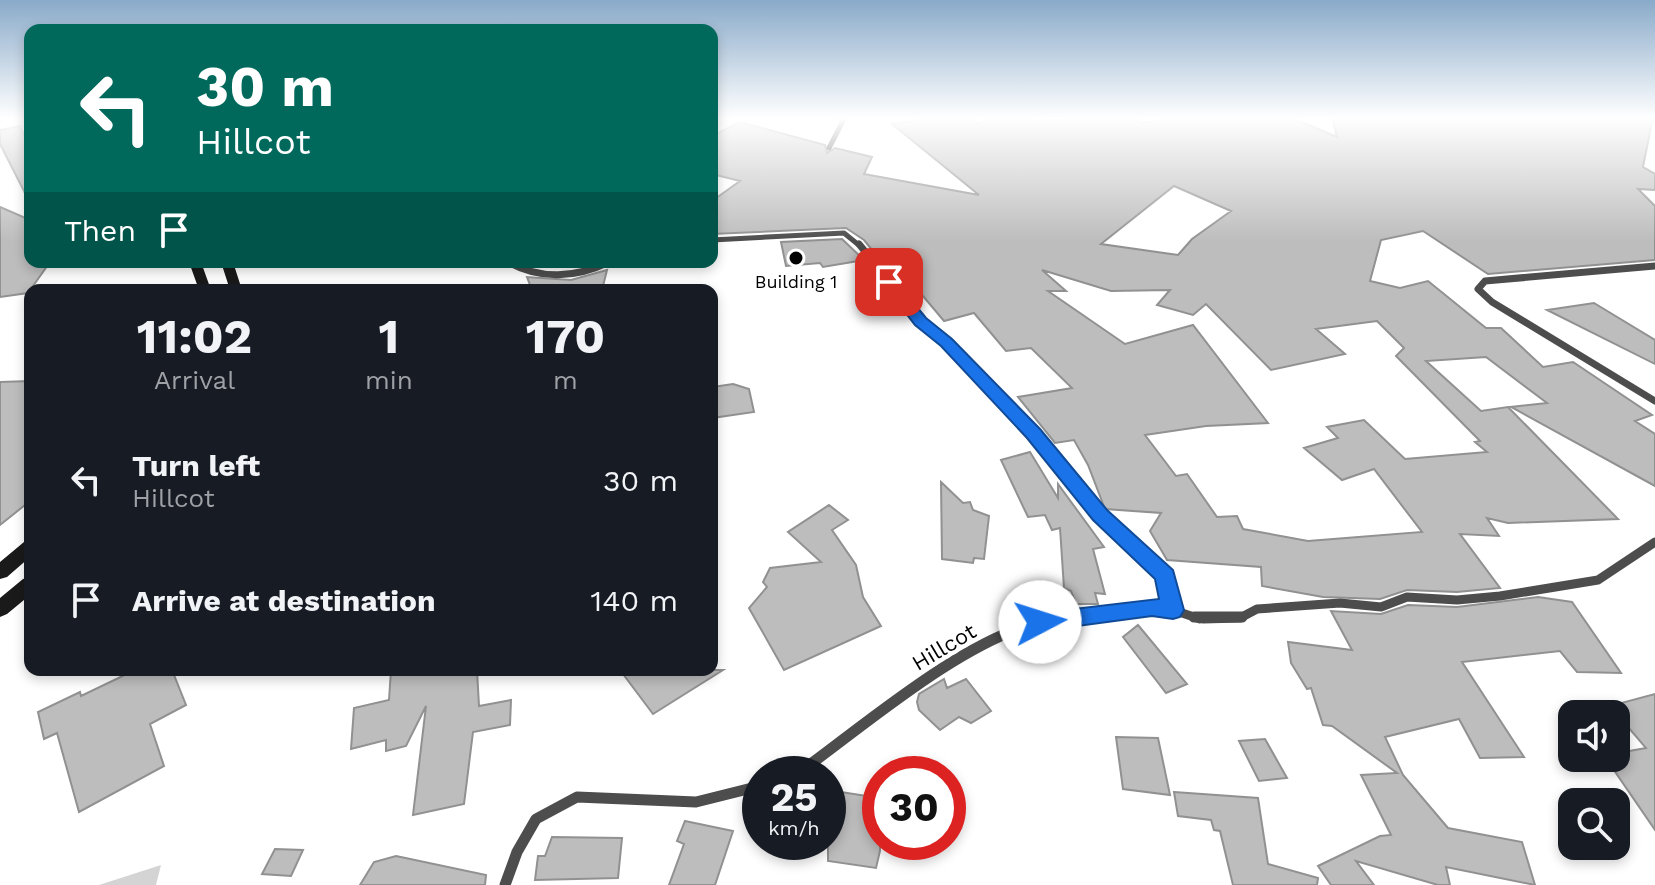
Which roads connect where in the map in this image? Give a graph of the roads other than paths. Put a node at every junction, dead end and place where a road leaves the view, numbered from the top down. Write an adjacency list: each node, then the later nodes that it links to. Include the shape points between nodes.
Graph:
1 (718, 240): 11 (street, via 844,233 857,242 921,321 1013,411 1100,515 1165,576)
2 (1655, 266): 5 (street, via 1485,281 1478,289)
3 (520, 268): 4 (street, via 542,276)
4 (595, 268)
5 (1655, 401)
6 (1655, 542): 11 (street, Hillcot, via 1598,580 1500,596 1407,597 1381,607 1340,603 1257,609 1240,618 1200,619)
7 (24, 552): 8 (main road)
8 (0, 572)
9 (24, 589): 10 (main road)
10 (0, 609)
11 (1173, 610): 12 (street, Hillcot, via 1152,607 1040,622 1008,633 935,673)
12 (822, 756)
13 (742, 790): 14 (street, via 696,802 577,797 536,819)
14 (505, 885)

